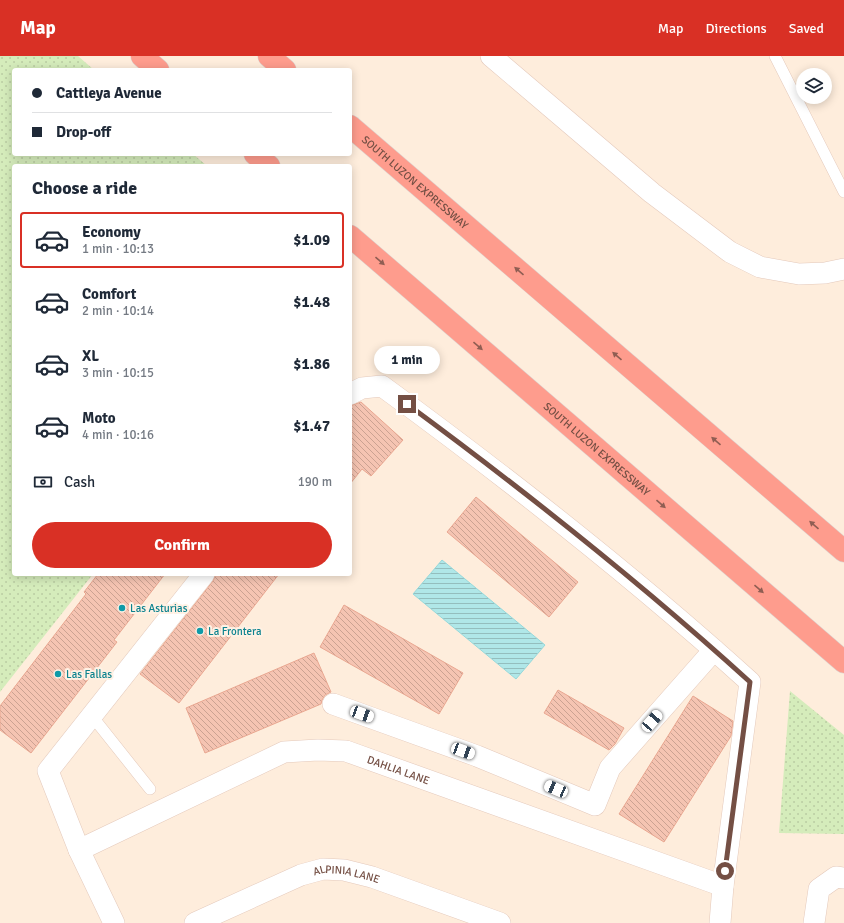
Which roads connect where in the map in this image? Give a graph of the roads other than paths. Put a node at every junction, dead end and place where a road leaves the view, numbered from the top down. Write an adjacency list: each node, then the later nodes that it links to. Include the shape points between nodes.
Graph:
1 (142, 56): 5 (highway)
2 (269, 56): 6 (highway)
3 (490, 56): 12 (street, via 652,193 730,252 760,267 799,274)
4 (775, 56): 10 (lane)
5 (156, 68)
6 (283, 68)
7 (352, 128): 14 (highway, SOUTH LUZON EXPRESSWAY, one-way to 7)
8 (257, 156): 9 (highway)
9 (267, 164)
10 (844, 192)
11 (352, 238): 17 (highway, SOUTH LUZON EXPRESSWAY, one-way to 17)
12 (844, 269)
13 (352, 393): 16 (street, via 362,388 382,386 480,458)
14 (844, 551)
15 (202, 576): 19 (street)
16 (714, 650): 18 (street, via 610,768 595,805 477,756); 23 (street, via 750,682)
17 (844, 662)
18 (333, 704)
19 (92, 716): 20 (lane); 21 (street, via 48,771)
20 (150, 790)
21 (79, 850): 23 (street, DAHLIA LANE, via 284,752 346,751); 24 (street)
22 (844, 878): 28 (street, via 836,877 819,889)
23 (723, 886): 27 (street)
24 (114, 923)
25 (196, 923): 26 (street, ALPINIA LANE, via 301,875 322,869 344,870 372,877)
26 (500, 923)
27 (720, 923)
28 (814, 923)

